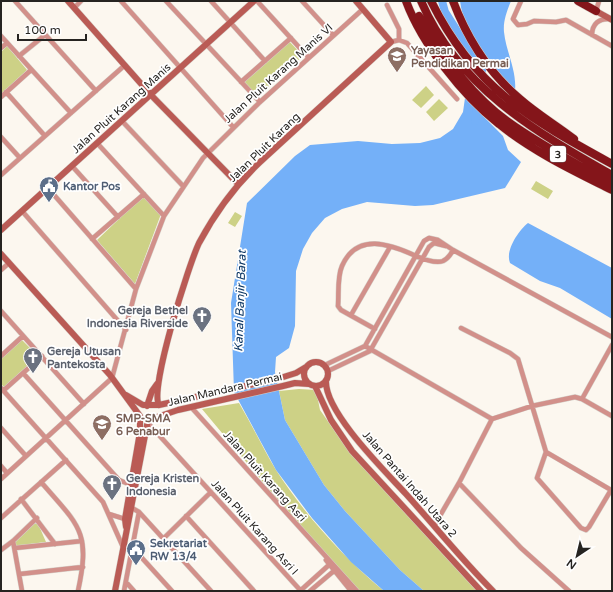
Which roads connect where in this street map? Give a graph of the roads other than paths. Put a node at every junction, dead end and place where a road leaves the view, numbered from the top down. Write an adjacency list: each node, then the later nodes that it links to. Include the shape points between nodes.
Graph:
1 (15, 1): 25 (street)
2 (68, 1): 20 (street)
3 (82, 1): 20 (street)
4 (121, 1): 40 (street)
5 (166, 1): 33 (street)
6 (211, 1): 24 (street)
7 (254, 1): 24 (street, Jalan Pluit Karang Manis)
8 (258, 1): 29 (street)
9 (302, 1): 26 (street)
10 (356, 1): 21 (street)
11 (406, 1): 66 (highway, via 424,39 465,90 498,124)
12 (412, 1): 63 (highway, 3, via 433,41 488,105 536,141)
13 (421, 1): 61 (highway, 3, via 442,41 475,81 516,116 567,150)
14 (431, 1): 50 (highway, via 448,33 491,85 511,103)
15 (453, 1): 50 (highway, via 480,55 505,86)
16 (521, 1): 27 (street, via 513,19 518,25 534,21 566,20)
17 (578, 1): 22 (highway)
18 (598, 1): 22 (street)
19 (387, 5): 30 (street, via 399,29)
20 (74, 8): 39 (street)
21 (363, 9): 26 (street, Jalan Pluit Karang Manis VI); 31 (street)
22 (597, 9): 23 (street)
23 (611, 20): 27 (street, via 603,19 597,22)
24 (231, 22): 33 (street, Jalan Pluit Karang Manis); 38 (street)
25 (45, 35): 36 (street); 43 (street)
26 (333, 35): 37 (street, Jalan Pluit Karang Manis VI)
27 (592, 35): 34 (street)
28 (1, 36): 32 (street)
29 (291, 38): 37 (street); 38 (street)
30 (399, 40): 31 (street); 47 (street, via 407,43)
31 (391, 42): 62 (street, Jalan Pluit Karang)
32 (7, 43): 35 (street); 36 (street)
33 (206, 45): 40 (street, Jalan Pluit Karang Manis); 42 (street)
34 (612, 46)
35 (1, 48)
36 (19, 56): 41 (street)
37 (308, 57): 48 (street, Jalan Pluit Karang Manis VI)
38 (265, 61): 42 (street)
39 (125, 65): 43 (street); 45 (street)
40 (181, 68): 45 (street, Jalan Pluit Karang Manis); 52 (street)
41 (31, 70): 44 (street); 49 (street)
42 (241, 82): 48 (street)
43 (96, 91): 49 (street)
44 (6, 92): 46 (street); 53 (street)
45 (151, 95): 51 (street, Jalan Pluit Karang Manis); 56 (street)
46 (1, 97)
47 (457, 99)
48 (260, 102): 52 (street, Jalan Pluit Karang Manis VI)
49 (71, 113): 53 (street)
50 (536, 117): 58 (highway)
51 (122, 121): 55 (street, Jalan Pluit Karang Manis); 64 (street)
52 (233, 127): 56 (street, Jalan Pluit Karang Manis VI)
53 (45, 136): 57 (street)
54 (1, 137): 57 (street)
55 (97, 143): 59 (street, Jalan Pluit Karang Manis); 67 (street)
56 (208, 153): 62 (street); 64 (street, Jalan Pluit Karang Manis VI)
57 (20, 158): 60 (street)
58 (612, 164)
59 (72, 166): 65 (street, Jalan Pluit Karang Manis); 70 (street)
60 (1, 175)
61 (612, 175)
62 (238, 184): 101 (street, Jalan Pluit Karang, via 198,245 170,333)
63 (612, 184)
64 (183, 186): 69 (street, Jalan Pluit Karang Manis VI)
65 (48, 188): 68 (street, Jalan Pluit Karang Manis); 72 (street)
66 (612, 190)
67 (144, 194): 69 (street); 70 (street)
68 (22, 211): 71 (street, Jalan Pluit Karang Manis); 86 (street)
69 (164, 216): 81 (street, Jalan Pluit Karang Manis VI)
70 (118, 217): 72 (street)
71 (1, 230)
72 (92, 239): 81 (street)
73 (390, 247): 77 (street); 83 (street); 83 (street, via 373,243 363,245 352,251 342,266 338,306)
74 (448, 247): 75 (street); 77 (street, via 438,240 429,238 424,241); 78 (street, via 432,244)
75 (454, 250): 78 (street, via 443,261); 88 (street)
76 (1, 254): 79 (street)
77 (416, 256): 78 (street); 85 (street)
78 (423, 260): 92 (street)
79 (9, 263): 80 (street); 100 (street)
80 (1, 270)
81 (136, 289): 86 (street, Jalan Pluit Karang Manis VI)
82 (1, 311): 87 (street)
83 (351, 315): 85 (street)
84 (461, 328): 110 (street, via 515,356)
85 (375, 329): 90 (street)
86 (126, 330): 100 (street, Jalan Pluit Karang Manis VI)
87 (23, 336): 93 (street); 94 (street)
88 (612, 337)
89 (612, 345): 106 (street)
90 (365, 346): 92 (street); 95 (street)
91 (1, 349): 93 (street)
92 (370, 351): 96 (street); 113 (street)
93 (3, 354)
94 (42, 356): 99 (street); 107 (street)
95 (342, 358): 96 (street); 98 (street)
96 (344, 363): 98 (street)
97 (306, 367): 98 (street, via 316,362); 103 (street, via 304,375); 108 (street, Jalan Mandara Permai, via 277,379)
98 (326, 368): 102 (street)
99 (23, 373): 104 (street); 114 (street)
100 (112, 378): 105 (street); 107 (street)
101 (158, 382): 108 (street, Jalan Pluit Karang); 109 (street, Jalan Pluit Karang)
102 (326, 383): 103 (street); 136 (street, Jalan Pantai Indah Utara 2, via 332,403 361,445)
103 (313, 386): 111 (street, Jalan Mandara Permai, via 295,383); 162 (street, Jalan Pantai Indah Utara 2, via 331,420 352,451)
104 (2, 389): 117 (street)
105 (126, 395): 109 (street); 126 (street, via 140,416 141,422)
106 (582, 399): 110 (street, via 567,398); 112 (street)
107 (84, 404): 114 (street)
108 (159, 405): 109 (street, Jalan Mandara Permai)
109 (147, 406)
110 (532, 406): 113 (street); 118 (street)
111 (191, 407): 115 (street, Jalan Mandara Permai, via 154,417); 145 (street, Jalan Pluit Karang Asri)
112 (612, 416)
113 (492, 419): 125 (street)
114 (66, 420): 117 (street); 126 (street, via 120,480)
115 (147, 422): 127 (street, Jalan Pluit Karang Asri I); 129 (street)
116 (1, 428): 119 (street)
117 (46, 439): 119 (street); 120 (street)
118 (546, 452): 118 (street, via 611,490 586,530 581,528 537,478)
119 (26, 456): 122 (street)
120 (66, 460): 124 (street); 131 (street, via 103,502)
121 (1, 466): 122 (street)
122 (7, 473): 123 (street)
123 (1, 479)
124 (41, 482): 128 (street); 139 (street, via 77,524)
125 (459, 483): 136 (street); 164 (street, via 521,548)
126 (131, 485): 135 (street)
127 (211, 492): 132 (street); 158 (street, Jalan Pluit Karang Asri I)
128 (21, 499): 133 (street); 134 (street)
129 (132, 508): 130 (street); 135 (street)
130 (139, 512): 137 (street); 141 (street)
131 (109, 514): 135 (street); 143 (street)
132 (186, 516): 137 (street); 157 (street)
133 (1, 518)
134 (37, 518): 138 (street); 140 (street)
135 (127, 520): 143 (street)
136 (434, 526): 163 (street, Jalan Pantai Indah Utara 2)
137 (163, 539): 156 (street)
138 (13, 541): 142 (street); 144 (street)
139 (82, 541): 140 (street); 146 (street)
140 (55, 544): 142 (street)
141 (132, 547): 149 (street); 155 (street)
142 (15, 548): 148 (street)
143 (124, 548): 152 (street)
144 (1, 550)
145 (330, 564): 147 (street, Jalan Pluit Karang Asri); 158 (street)
146 (83, 567): 148 (street); 151 (street)
147 (335, 570): 159 (street); 160 (street, Jalan Pluit Karang Asri); 161 (street, Jalan Pluit Karang Asri)
148 (20, 574): 150 (street)
149 (126, 582): 153 (street); 154 (street)
150 (22, 591)
151 (78, 591)
152 (115, 591)
153 (124, 591)
154 (134, 591)
155 (172, 591)
156 (211, 591)
157 (254, 591)
158 (301, 591)
159 (310, 591)
160 (352, 591)
161 (357, 591)
162 (481, 591)
163 (493, 591)
164 (569, 591)

